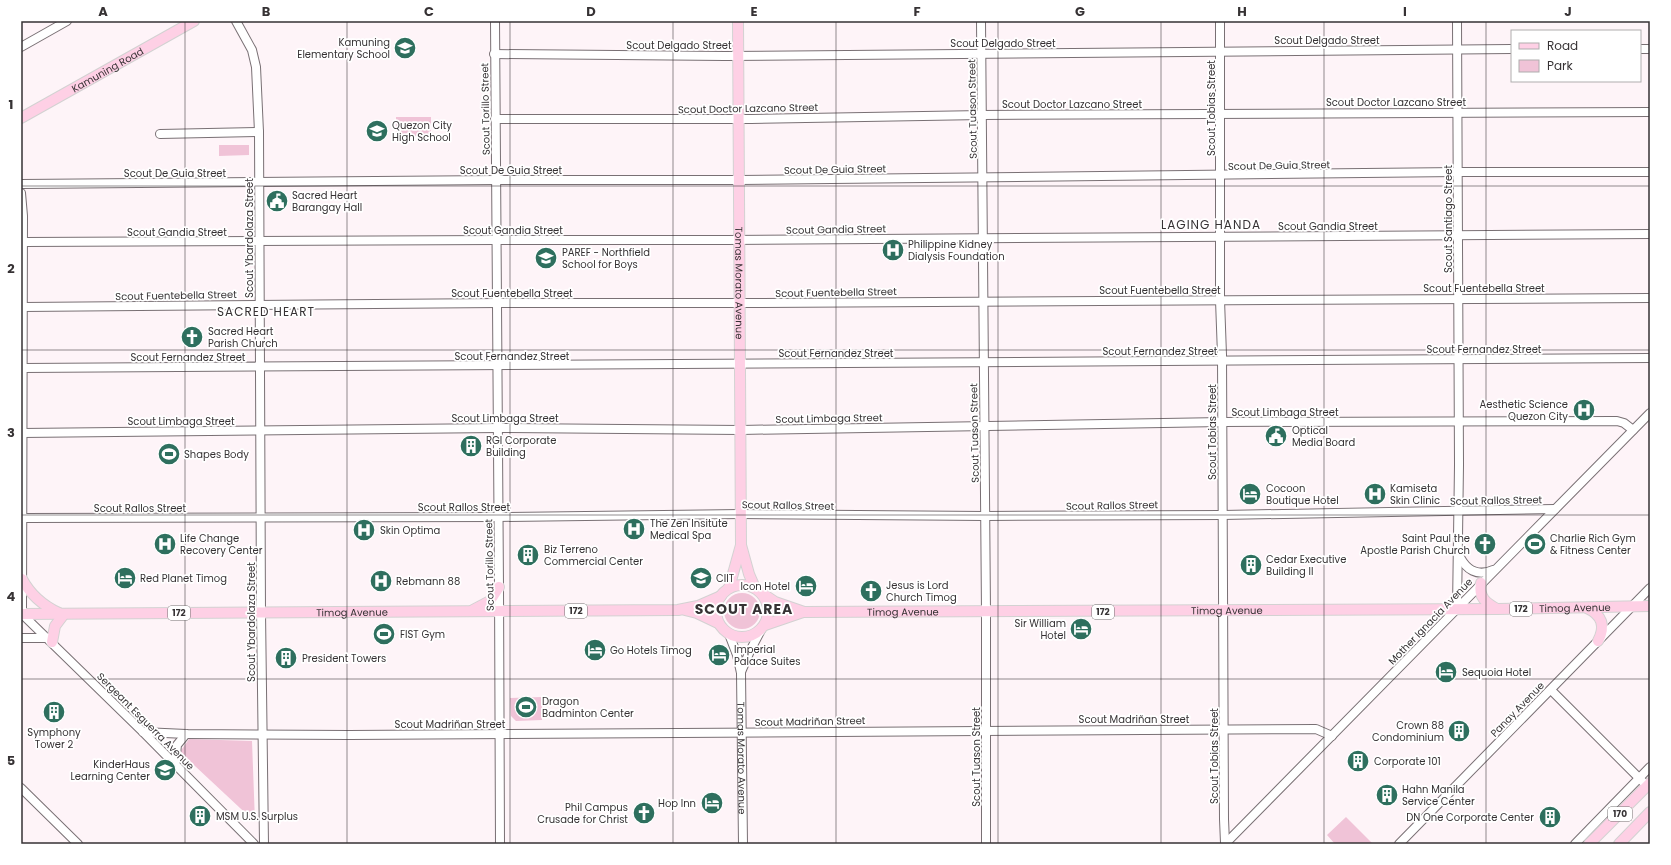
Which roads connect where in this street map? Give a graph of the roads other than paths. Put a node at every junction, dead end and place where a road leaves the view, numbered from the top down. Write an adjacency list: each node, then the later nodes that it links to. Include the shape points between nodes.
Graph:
1 (67, 21): 9 (street)
2 (194, 21): 20 (main road, Kamuning Road)
3 (236, 21): 23 (street, Scout Ybardolaza Street, via 252,50 255,63)
4 (495, 21): 13 (street, Scout Torillo Street)
5 (738, 21): 15 (main road, Tomas Morato Avenue)
6 (981, 21): 14 (street, Scout Tuason Street)
7 (1220, 21): 12 (street, Scout Tobias Street)
8 (1457, 21): 11 (street, Scout Santiago Street)
9 (21, 47)
10 (1511, 49): 11 (street, Scout Delgado Street)
11 (1457, 50): 12 (street, Scout Delgado Street); 16 (street, Scout Santiago Street)
12 (1220, 51): 14 (street, Scout Delgado Street); 18 (street, Scout Tobias Street)
13 (494, 54): 15 (street, Scout Delgado Street); 21 (street, Scout Torillo Street)
14 (981, 54): 15 (street, Scout Delgado Street); 19 (street, Scout Tuason Street)
15 (738, 56): 22 (main road, Tomas Morato Avenue)
16 (1457, 112): 17 (street, Scout Doctor Lazcano Street); 18 (street, Scout Doctor Lazcano Street); 25 (street, Scout Santiago Street)
17 (1650, 112)
18 (1221, 113): 19 (street, Scout Doctor Lazcano Street); 27 (street, Scout Tobias Street)
19 (982, 115): 22 (street, Scout Doctor Lazcano Street); 28 (street, Scout Tuason Street)
20 (21, 118)
21 (495, 119): 22 (street, Scout Doctor Lazcano Street); 29 (street, Scout Torillo Street)
22 (739, 119): 30 (main road, Tomas Morato Avenue)
23 (259, 132): 24 (street); 31 (street, Scout Ybardolaza Street)
24 (160, 134)
25 (1458, 172): 26 (street, Scout De Guia Street); 27 (street, Scout De Guia Street); 35 (street, Scout Santiago Street)
26 (1650, 172)
27 (1221, 175): 28 (street, Scout De Guia Street); 36 (street, Scout Tobias Street)
28 (982, 177): 30 (street, Scout De Guia Street); 37 (street, Scout Tuason Street)
29 (496, 180): 30 (street, Scout De Guia Street); 31 (street, Scout De Guia Street); 38 (street, Scout Torillo Street)
30 (739, 180): 39 (main road, Tomas Morato Avenue)
31 (258, 182): 32 (street, Scout De Guia Street); 40 (street, Scout Ybardolaza Street)
32 (21, 184)
33 (21, 192): 41 (street)
34 (1650, 234): 35 (street, Scout Gandia Street)
35 (1458, 235): 36 (street, Scout Gandia Street); 43 (street, Scout Santiago Street)
36 (1221, 236): 37 (street, Scout Gandia Street); 45 (street, Scout Tobias Street)
37 (983, 238): 39 (street, Scout Gandia Street); 46 (street, Scout Tuason Street)
38 (496, 240): 39 (street, Scout Gandia Street); 40 (street, Scout Gandia Street); 47 (street, Scout Torillo Street)
39 (740, 240): 48 (main road, Tomas Morato Avenue)
40 (258, 241): 41 (street, Scout Gandia Street); 49 (street, Scout Ybardolaza Street)
41 (23, 242): 42 (street)
42 (22, 282): 50 (street)
43 (1458, 298): 44 (street, Scout Fuentebella Street); 45 (street, Scout Fuentebella Street); 52 (street, Scout Santiago Street)
44 (1650, 298)
45 (1220, 300): 46 (street, Scout Fuentebella Street); 53 (street, Scout Tobias Street)
46 (982, 301): 48 (street, Scout Fuentebella Street); 54 (street, Scout Tuason Street)
47 (497, 303): 48 (street, Scout Fuentebella Street); 49 (street, Scout Fuentebella Street); 57 (street, Scout Torillo Street)
48 (740, 303): 55 (main road, Tomas Morato Avenue)
49 (260, 304): 50 (street, Scout Fuentebella Street); 56 (street, Scout Ybardolaza Street)
50 (23, 307): 58 (street)
51 (1650, 358): 52 (street, Scout Fernandez Street)
52 (1459, 359): 53 (street, Scout Fernandez Street); 62 (street, Scout Santiago Street)
53 (1222, 361): 54 (street, Scout Fernandez Street); 61 (street, Scout Tobias Street)
54 (984, 362): 55 (street, Scout Fernandez Street); 63 (street, Scout Tuason Street)
55 (740, 364): 57 (street, Scout Fernandez Street); 65 (main road, Tomas Morato Avenue)
56 (259, 366): 57 (street, Scout Fernandez Street); 58 (street, Scout Fernandez Street); 67 (street, Scout Ybardolaza Street)
57 (497, 366): 64 (street, Scout Torillo Street)
58 (22, 368): 60 (street)
59 (1650, 413): 66 (street, Mother Ignacia Avenue)
60 (22, 422): 68 (street)
61 (1222, 422): 62 (street, Scout Limbaga Street); 63 (street, Scout Limbaga Street); 73 (street, Scout Tobias Street)
62 (1459, 422): 66 (street, Scout Limbaga Street, via 1617,421); 70 (street, Scout Santiago Street)
63 (984, 426): 65 (street, Scout Limbaga Street); 74 (street, Scout Tuason Street)
64 (498, 428): 65 (street, Scout Limbaga Street); 67 (street, Scout Limbaga Street); 75 (street, Scout Torillo Street)
65 (741, 430): 72 (main road, Tomas Morato Avenue)
66 (1633, 430): 69 (street, Mother Ignacia Avenue)
67 (260, 431): 68 (street, Scout Limbaga Street); 76 (street, Scout Ybardolaza Street)
68 (22, 433): 71 (street)
69 (1555, 509): 70 (street, Scout Rallos Street); 79 (street, Mother Ignacia Avenue)
70 (1459, 510): 73 (street, Scout Rallos Street); 78 (street, Scout Santiago Street)
71 (22, 513): 76 (street, Scout Rallos Street); 81 (street)
72 (741, 514): 74 (street, Scout Rallos Street); 75 (street, Scout Rallos Street); 77 (main road, Tomas Morato Avenue)
73 (1223, 515): 74 (street, Scout Rallos Street); 93 (street, Scout Tobias Street)
74 (985, 516): 98 (street, Scout Tuason Street)
75 (498, 517): 76 (street, Scout Rallos Street); 82 (street, Scout Torillo Street)
76 (261, 518): 94 (street, Scout Ybardolaza Street)
77 (741, 545): 83 (main road, Tomas Morato Avenue); 85 (main road, Tomas Morato Avenue, via 749,574)
78 (1458, 555): 79 (street, via 1467,568 1474,572); 90 (street, Scout Santiago Street)
79 (1494, 570): 80 (street, Mother Ignacia Avenue)
80 (1481, 583): 90 (street, Mother Ignacia Avenue); 91 (main road, via 1483,599)
81 (22, 586): 99 (main road, via 48,607); 100 (street)
82 (499, 587): 95 (main road, via 488,603); 96 (street, Scout Torillo Street)
83 (729, 588): 85 (main road, 172, via 742,585); 86 (main road, 172)
84 (1650, 588): 87 (street, Panay Avenue)
85 (759, 591): 97 (main road, Timog Avenue / 172, via 775,602); 102 (main road, via 769,609)
86 (721, 596): 92 (main road, Timog Avenue / 172); 101 (main road, via 716,607)
87 (1632, 606): 88 (main road, Timog Avenue / 172); 89 (main road, Timog Avenue / 172); 106 (street, Panay Avenue)
88 (1650, 606)
89 (1585, 608): 91 (main road, Timog Avenue / 172); 106 (main road, via 1595,612 1602,622)
90 (1457, 609): 91 (main road, Timog Avenue / 172); 93 (main road, Timog Avenue / 172); 116 (street, Mother Ignacia Avenue)
91 (1498, 609)
92 (683, 610): 96 (main road, Timog Avenue / 172); 101 (main road, Timog Avenue / 172, via 697,613)
93 (1223, 610): 98 (main road, Timog Avenue / 172); 109 (street, Scout Tobias Street)
94 (261, 612): 95 (main road, Timog Avenue / 172); 99 (main road, Timog Avenue / 172); 114 (street, Scout Ybardolaza Street)
95 (470, 612): 96 (main road, Timog Avenue / 172)
96 (499, 612): 115 (street, Scout Torillo Street)
97 (804, 612): 98 (main road, Timog Avenue / 172); 102 (main road, Timog Avenue / 172)
98 (986, 612): 110 (street, Scout Tuason Street)
99 (62, 614): 100 (main road, Timog Avenue / 172); 105 (main road)
100 (21, 615): 105 (street, Sergeant Esguerra Avenue)
101 (718, 623): 103 (main road, 172)
102 (763, 627): 103 (main road, 172, via 752,636 744,638); 107 (street, Tomas Morato Avenue)
103 (729, 634): 107 (street, Tomas Morato Avenue)
104 (21, 638): 105 (street)
105 (50, 640): 111 (street, Sergeant Esguerra Avenue)
106 (1598, 641): 108 (street, Panay Avenue)
107 (741, 673): 112 (street, Tomas Morato Avenue)
108 (1550, 690): 119 (street); 131 (street, Panay Avenue)
109 (1224, 729): 110 (street, Scout Madriñan Street); 116 (street, Scout Madriñan Street, via 1316,729); 130 (street, Scout Tobias Street)
110 (986, 730): 112 (street, Scout Madriñan Street); 128 (street, Scout Tuason Street)
111 (143, 732): 113 (street, Scout Madriñan Street); 117 (street, Sergeant Esguerra Avenue)
112 (742, 732): 115 (street, Scout Madriñan Street); 127 (street, Tomas Morato Avenue)
113 (186, 734): 114 (street, Scout Madriñan Street); 117 (street, via 177,745)
114 (262, 734): 115 (street, Scout Madriñan Street); 125 (street, Scout Ybardolaza Street)
115 (500, 734): 126 (street, Scout Torillo Street)
116 (1332, 736): 130 (street, Mother Ignacia Avenue)
117 (175, 764): 124 (street, Sergeant Esguerra Avenue)
118 (1650, 767): 119 (street, 170)
119 (1639, 778): 120 (street); 132 (street, 170)
120 (1648, 785): 133 (main road, 170)
121 (21, 788): 123 (street)
122 (1650, 812): 134 (main road, 170)
123 (78, 844)
124 (254, 844)
125 (264, 844)
126 (500, 844)
127 (743, 844)
128 (986, 844)
129 (1216, 844): 130 (street)
130 (1225, 844)
131 (1399, 844)
132 (1575, 844)
133 (1589, 844)
134 (1619, 844)

